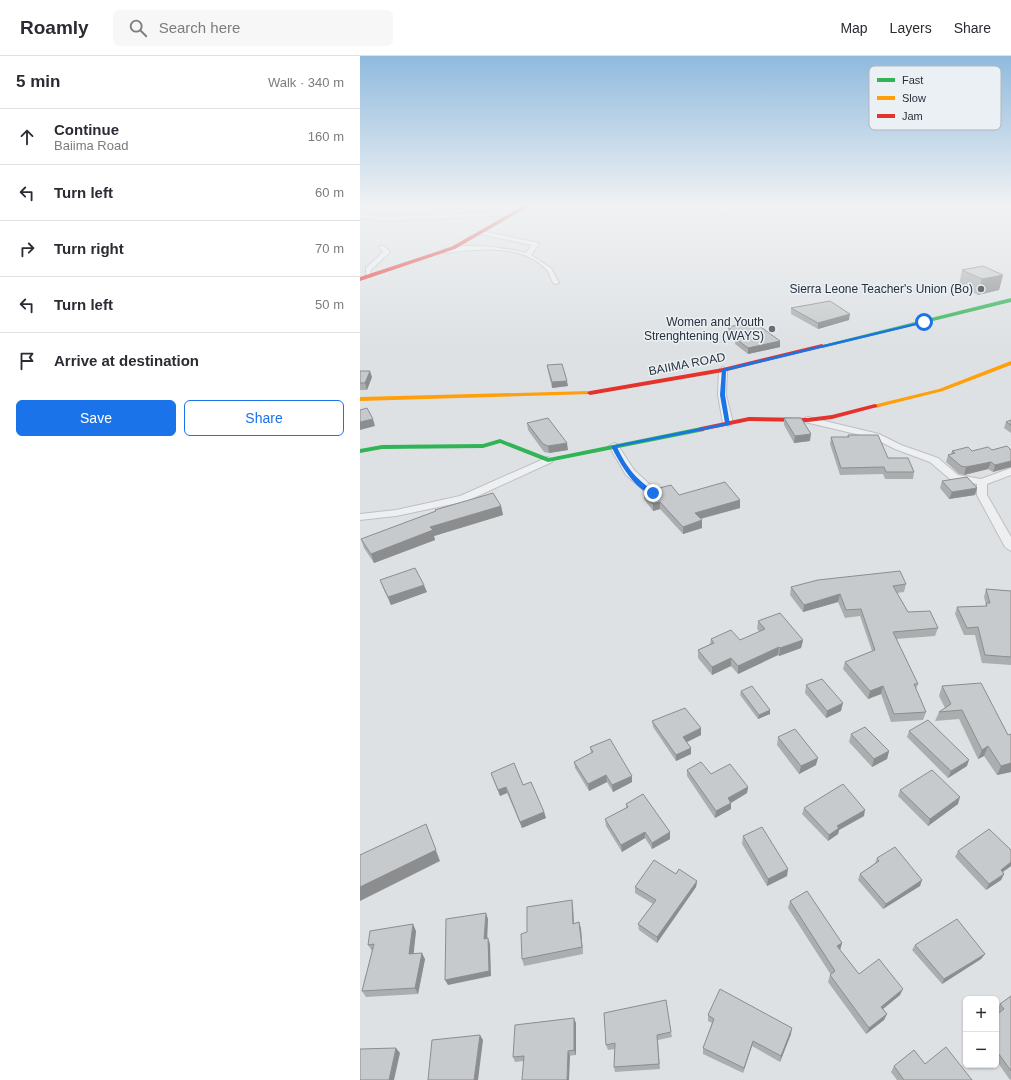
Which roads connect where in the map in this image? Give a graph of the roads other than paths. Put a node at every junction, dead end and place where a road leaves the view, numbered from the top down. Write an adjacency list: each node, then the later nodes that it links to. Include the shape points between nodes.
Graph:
1 (387, 252): 5 (street, via 368,269)
2 (443, 252): 5 (street)
3 (517, 252): 4 (street)
4 (528, 254): 6 (street, via 550,270)
5 (364, 278)
6 (556, 283)
7 (1011, 300): 9 (street, BAIIMA ROAD)
8 (1011, 363): 11 (street, via 941,390 832,417)
9 (723, 370): 10 (street, BAIIMA ROAD, via 591,393); 12 (street, via 722,395)
10 (360, 398)
11 (808, 420): 12 (street, via 749,419); 17 (street, via 876,436 934,460 955,478)
12 (728, 424): 13 (street)
13 (614, 446): 15 (street); 18 (street, via 623,466 637,482)
14 (360, 451): 15 (street, via 382,447 482,446 500,441)
15 (548, 460): 19 (street, via 463,499)
16 (1011, 471): 17 (street)
17 (982, 482): 20 (street, via 982,495)
18 (653, 493)
19 (360, 517)
20 (1011, 547)

